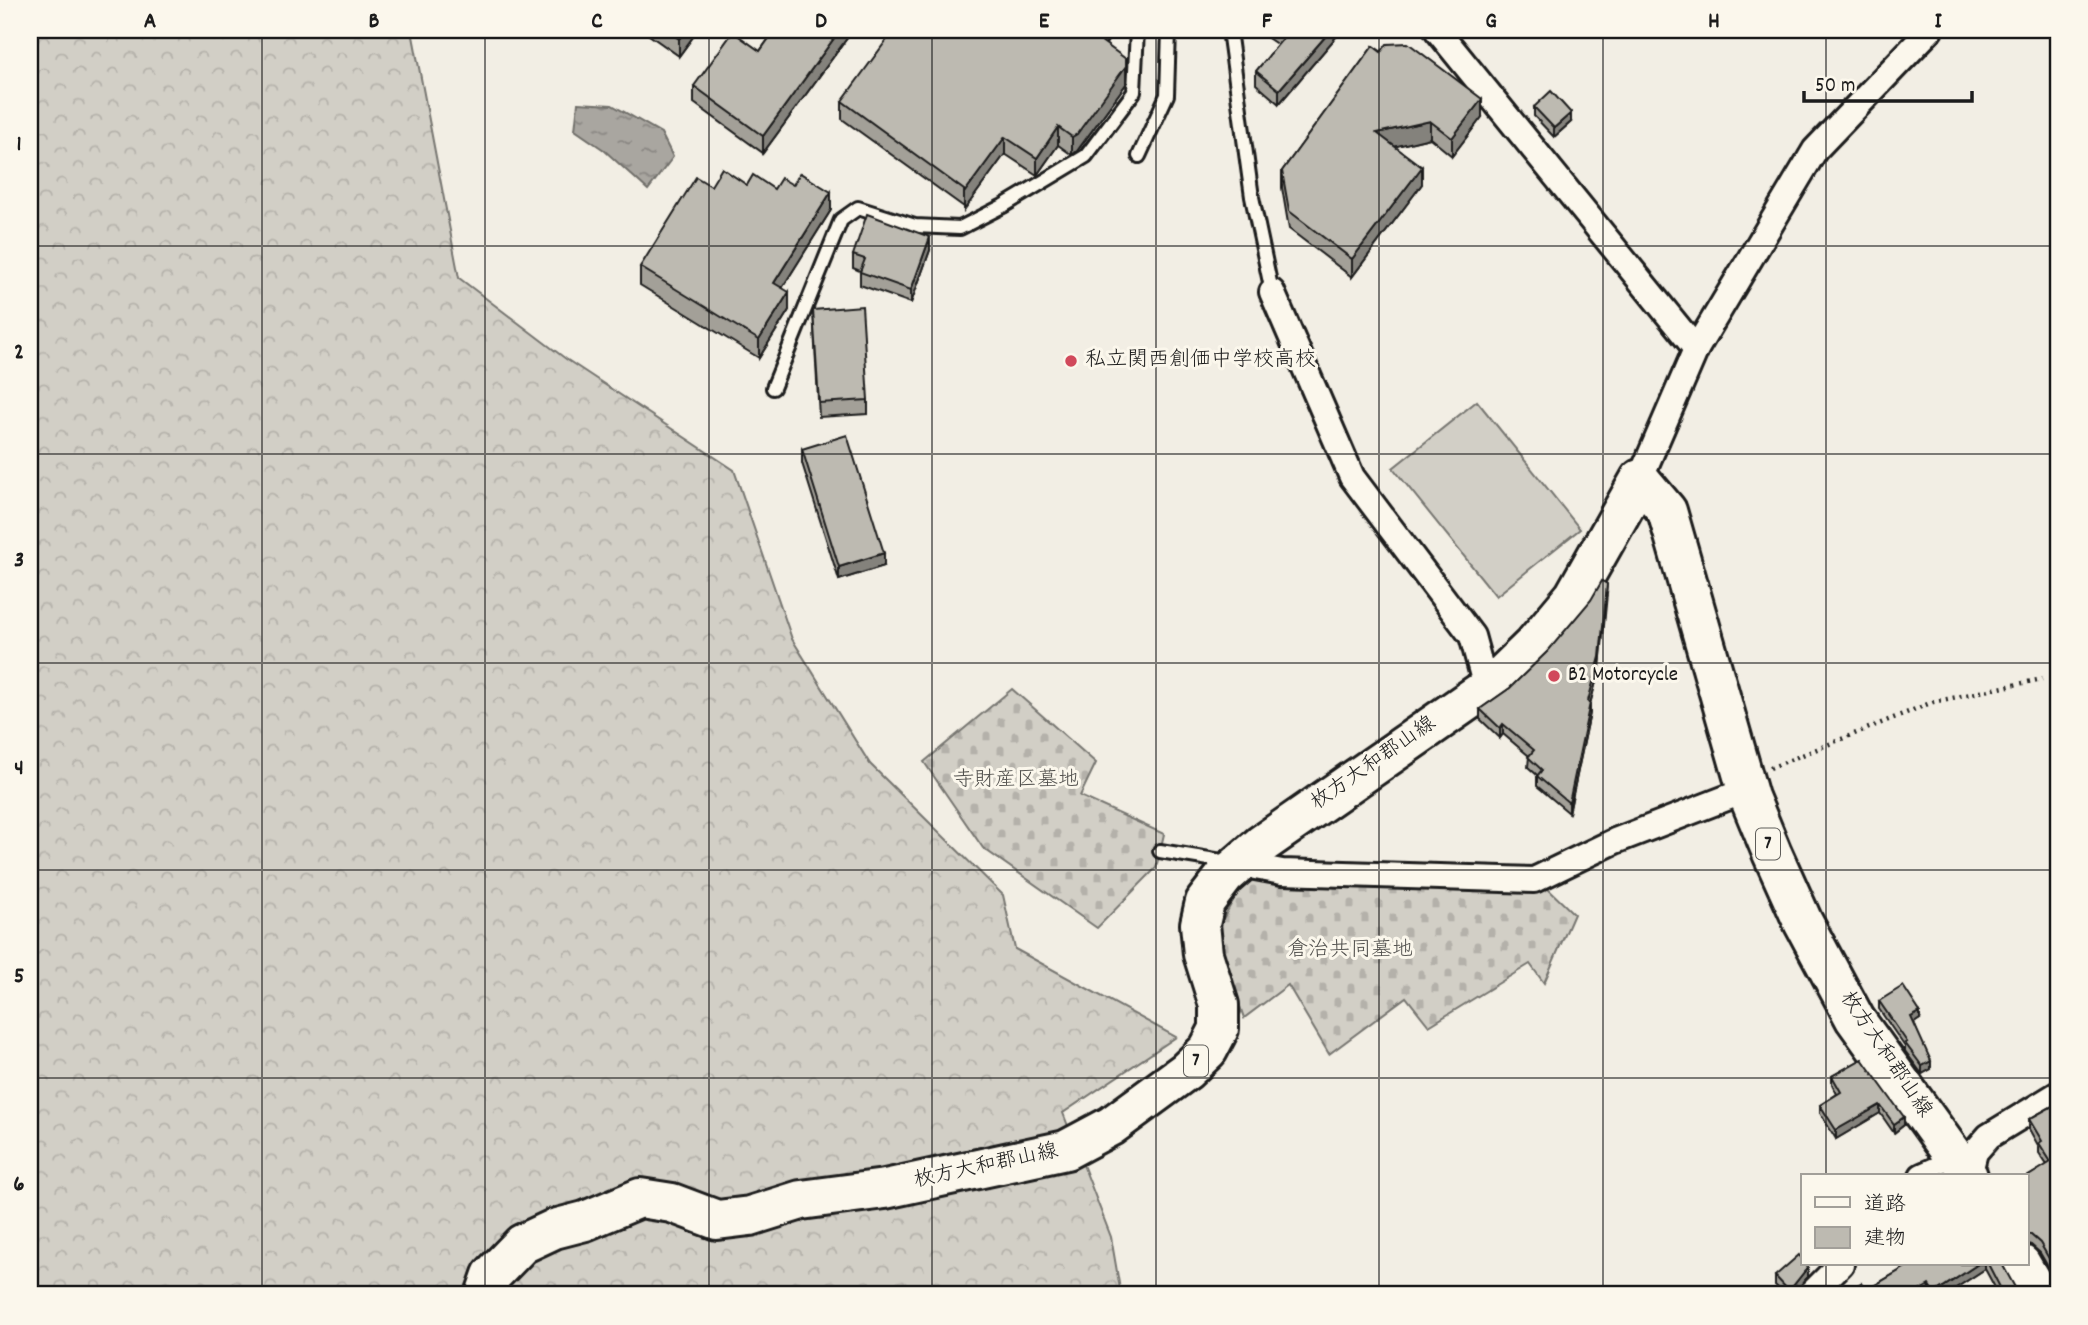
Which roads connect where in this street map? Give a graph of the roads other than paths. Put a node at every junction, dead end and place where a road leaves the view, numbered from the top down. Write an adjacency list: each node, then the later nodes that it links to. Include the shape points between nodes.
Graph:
1 (1137, 30): 9 (lane, via 1134,92 1086,156 960,228 915,226 859,208 841,220)
2 (1169, 30): 6 (lane, via 1167,94)
3 (1229, 30): 7 (lane, via 1252,197)
4 (1437, 30): 8 (street)
5 (1930, 30): 8 (street, via 1815,150)
6 (1139, 156)
7 (1272, 292): 11 (street, via 1352,477 1472,636)
8 (1696, 349): 10 (street)
9 (773, 388)
10 (1640, 479): 11 (main road, 枚方大和郡山線 / 7, via 1574,596 1533,645); 12 (main road, 枚方大和郡山線 / 7, via 1667,511)
11 (1486, 687): 14 (main road, 枚方大和郡山線 / 7)
12 (1745, 784): 14 (street, via 1534,880 1282,872); 16 (main road, 枚方大和郡山線 / 7, via 1803,922 1855,1019)
13 (1160, 850): 14 (lane)
14 (1239, 864): 20 (main road, 枚方大和郡山線 / 7, via 1205,902 1200,924 1203,954 1219,1005 1219,1029 1208,1049 1186,1071 1111,1126 1066,1150 885,1189 801,1200 750,1216 717,1220 672,1203 640,1198 522,1244 492,1275)
15 (2057, 1097): 16 (street, via 1989,1136)
16 (1965, 1171): 17 (street)
17 (1939, 1174)
18 (1839, 1266): 21 (street)
19 (2022, 1266): 22 (main road)
20 (485, 1295)
21 (1811, 1295)
22 (2039, 1295)

